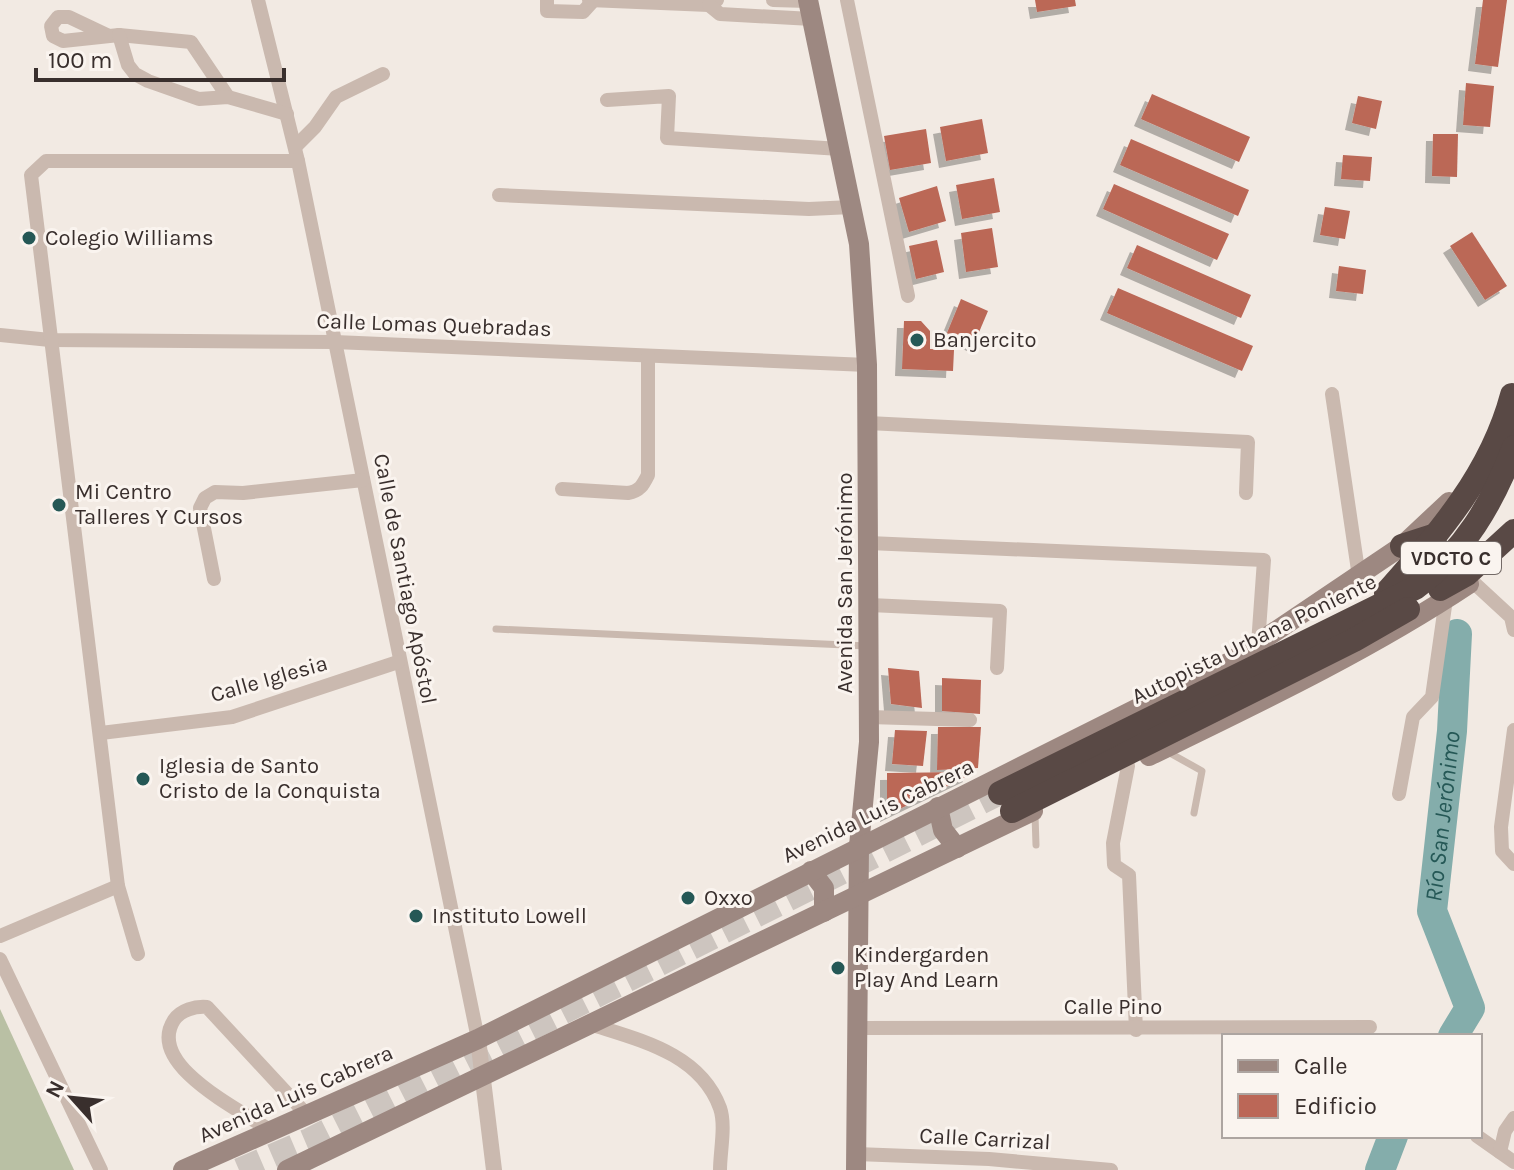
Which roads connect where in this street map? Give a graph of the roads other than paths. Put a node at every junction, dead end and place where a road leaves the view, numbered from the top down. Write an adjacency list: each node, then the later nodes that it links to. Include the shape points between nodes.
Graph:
1 (258, 0): 11 (street, Calle de Santiago Apóstol)
2 (547, 0): 5 (street, via 547,11 583,12)
3 (773, 0): 7 (street)
4 (847, 0): 16 (street)
5 (590, 1): 6 (street)
6 (713, 3): 7 (street, via 720,14)
7 (810, 7): 12 (main road, Avenida San Jerónimo)
8 (383, 74): 13 (street, via 336,97)
9 (228, 97): 9 (street, via 199,99 135,74 113,35 191,42); 11 (street)
10 (607, 100): 12 (street, via 669,96 667,138)
11 (287, 114): 13 (street, Calle de Santiago Apóstol)
12 (840, 149): 15 (main road, Avenida San Jerónimo)
13 (296, 154): 18 (street, via 46,161 31,175); 19 (street, Calle de Santiago Apóstol)
14 (499, 195): 15 (street)
15 (852, 207): 21 (main road, Avenida San Jerónimo)
16 (908, 296)
17 (0, 335): 18 (street, Calle Lomas Quebradas)
18 (50, 340): 19 (street, Calle Lomas Quebradas); 51 (street)
19 (335, 342): 20 (street, Calle Lomas Quebradas); 27 (street, Calle de Santiago Apóstol)
20 (648, 356): 21 (street, Calle Lomas Quebradas); 29 (street, via 648,475 643,484 628,493)
21 (867, 365): 25 (main road, Avenida San Jerónimo)
22 (1513, 393): 32 (highway, via 1503,430); 34 (main road, Avenida Luis Cabrera, via 1463,485)
23 (1332, 394): 35 (street)
24 (1514, 421): 38 (highway, via 1472,512 1427,560)
25 (868, 423): 30 (street, via 1248,442); 33 (main road, Avenida San Jerónimo)
26 (1514, 447): 41 (highway, Autopista Urbana Poniente / VDCTO C, via 1478,524 1448,561 1395,599)
27 (363, 480): 36 (street, via 215,492 205,498 200,508); 46 (street, Calle de Santiago Apóstol)
28 (1514, 486): 39 (highway, Autopista Urbana Poniente / VDCTO C, via 1497,525)
29 (562, 489)
30 (1246, 493)
31 (1514, 532): 37 (main road); 39 (highway)
32 (1436, 535): 34 (highway); 38 (highway)
33 (869, 543): 40 (main road, Avenida San Jerónimo); 44 (street, via 1264,560)
34 (1402, 546): 35 (main road, Avenida Luis Cabrera)
35 (1359, 577): 44 (main road, Avenida Luis Cabrera)
36 (214, 579)
37 (1473, 582): 39 (main road); 43 (street, via 1511,617)
38 (1386, 593): 41 (highway)
39 (1443, 594): 52 (main road, via 1288,688); 54 (street, via 1432,697 1413,717); 55 (highway, Autopista Urbana Poniente / VDCTO C)
40 (870, 605): 45 (main road, Avenida San Jerónimo); 47 (street, via 1000,611)
41 (1341, 625): 55 (highway, Autopista Urbana Poniente / VDCTO C)
42 (496, 629): 45 (lane)
43 (1514, 630)
44 (1258, 644): 56 (main road, Avenida Luis Cabrera)
45 (870, 646): 48 (main road, Avenida San Jerónimo)
46 (398, 662): 51 (street, Calle Iglesia, via 232,717); 73 (street, Calle de Santiago Apóstol)
47 (997, 668)
48 (869, 717): 49 (street); 59 (main road, Avenida San Jerónimo)
49 (970, 720)
50 (1514, 730): 61 (street, via 1501,827 1502,851)
51 (101, 733): 63 (street)
52 (1162, 749): 53 (main road); 57 (lane, via 1202,771)
53 (1128, 766): 55 (main road); 72 (street, via 1113,843 1114,865 1129,875)
54 (1399, 794)
55 (1016, 805): 58 (lane); 60 (main road)
56 (938, 807): 59 (main road, Avenida Luis Cabrera); 60 (main road, via 943,830)
57 (1194, 813)
58 (1036, 845)
59 (859, 846): 62 (main road, Avenida Luis Cabrera); 64 (main road, Avenida San Jerónimo)
60 (957, 848): 64 (main road)
61 (1514, 864)
62 (811, 871): 65 (main road, via 824,888); 73 (main road, Avenida Luis Cabrera)
63 (118, 886): 66 (street); 67 (street)
64 (858, 896): 65 (main road); 71 (main road, Avenida San Jerónimo)
65 (824, 912): 69 (main road)
66 (0, 936)
67 (138, 954)
68 (0, 959): 82 (street)
69 (590, 1024): 74 (main road); 86 (street, via 661,1048 702,1076 721,1110)
70 (1370, 1027): 72 (street, Calle Pino)
71 (857, 1028): 72 (street, Calle Pino); 80 (main road, Avenida San Jerónimo)
72 (1136, 1030)
73 (478, 1039): 74 (street, Calle de Santiago Apóstol); 75 (main road, Avenida Luis Cabrera)
74 (482, 1077): 84 (main road); 85 (street, Calle de Santiago Apóstol)
75 (307, 1115): 77 (main road, Avenida Luis Cabrera); 77 (street, via 207,1007 184,1011 168,1034 174,1061)
76 (1514, 1118): 79 (street)
77 (271, 1131): 83 (main road, Avenida Luis Cabrera)
78 (1480, 1138): 79 (street)
79 (1500, 1152): 81 (street)
80 (856, 1162): 87 (street, Calle Carrizal, via 989,1159)
81 (1514, 1162)
82 (101, 1170)
83 (183, 1170)
84 (287, 1170)
85 (494, 1170)
86 (720, 1170)
87 (1111, 1170)

